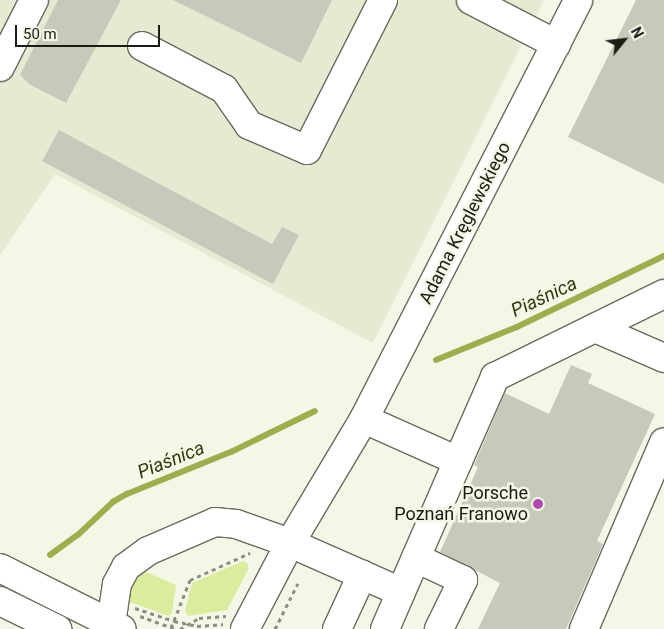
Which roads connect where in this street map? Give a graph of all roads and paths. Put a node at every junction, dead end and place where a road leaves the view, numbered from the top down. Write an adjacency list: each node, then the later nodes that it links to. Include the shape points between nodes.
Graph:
1 (34, 0): 7 (street)
2 (382, 0): 6 (street, via 307,150 249,125 224,89)
3 (471, 0): 5 (street)
4 (578, 0): 5 (street, Adama Kręglewskiego)
5 (556, 44): 11 (street, Adama Kręglewskiego)
6 (142, 46)
7 (0, 67)
8 (664, 294): 9 (street)
9 (595, 328): 10 (street); 13 (street, via 495,378)
10 (664, 358)
11 (364, 419): 13 (street); 14 (street, Adama Kręglewskiego)
12 (664, 442): 31 (street)
13 (458, 461): 16 (street)
14 (298, 546): 18 (street); 22 (street, Adama Kręglewskiego); 23 (street, via 236,524 215,522 176,538 126,566 117,584); 27 (street, Adama Kręglewskiego)
15 (251, 553): 25 (path, via 190,580)
16 (416, 558): 19 (street); 30 (street, via 463,580)
17 (0, 568): 23 (street)
18 (362, 575): 19 (street); 21 (street)
19 (401, 592): 29 (street)
20 (0, 601): 24 (street)
21 (340, 622): 28 (street)
22 (239, 623): 26 (path, via 199,618)
23 (116, 626)
24 (57, 629)
25 (171, 629)
26 (180, 629)
27 (265, 629)
28 (374, 629)
29 (385, 629)
30 (439, 629)
31 (584, 629)

